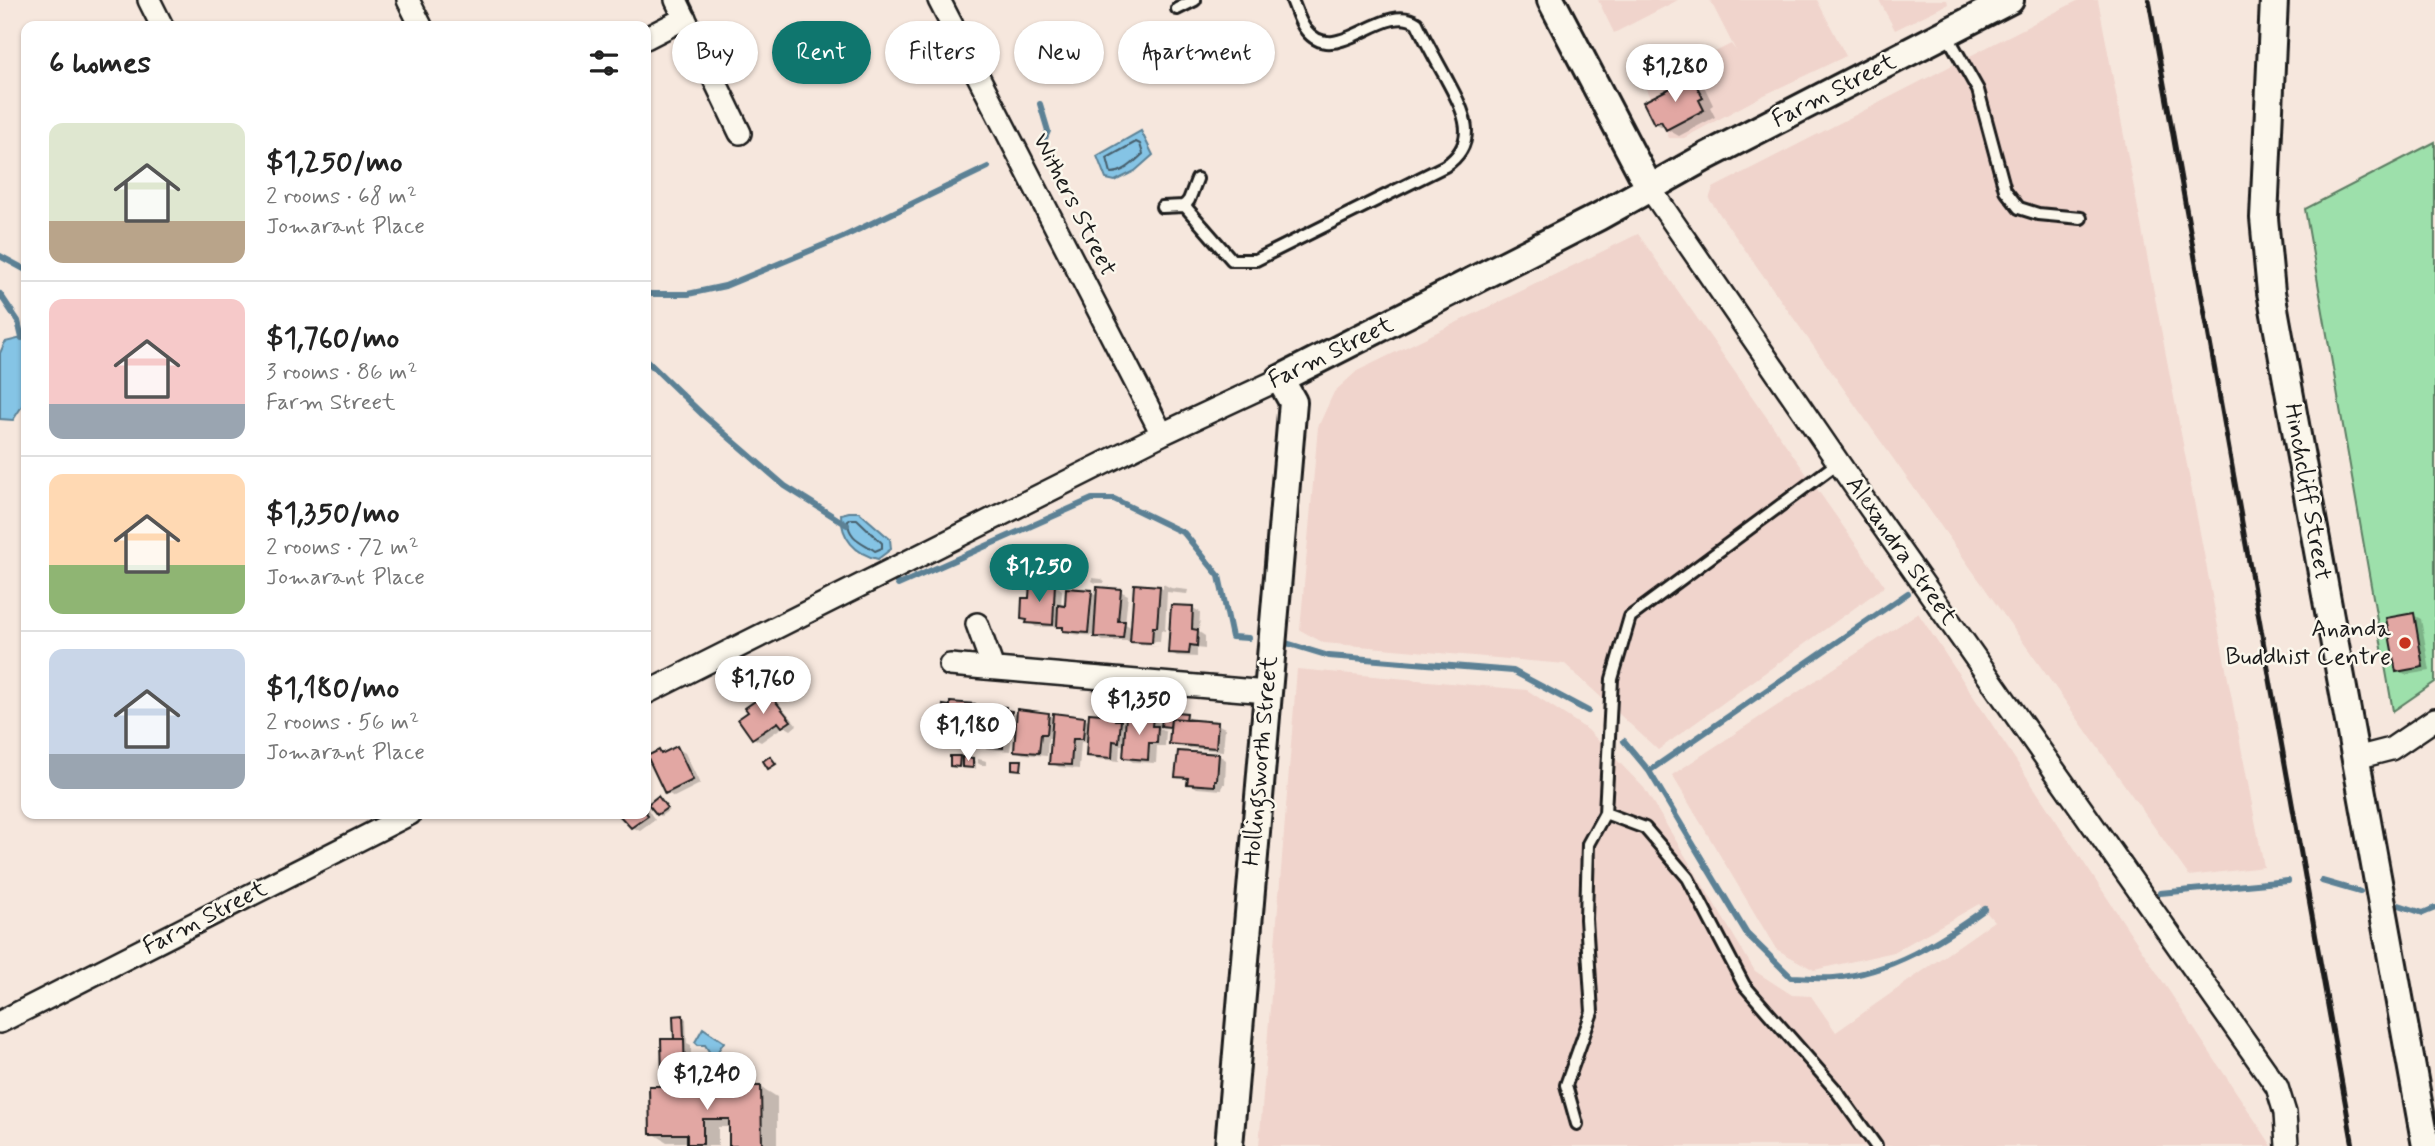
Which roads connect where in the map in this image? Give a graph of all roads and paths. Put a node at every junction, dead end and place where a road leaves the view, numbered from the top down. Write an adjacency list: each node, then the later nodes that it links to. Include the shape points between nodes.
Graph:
1 (149, 0): 11 (street)
2 (408, 0): 12 (street)
3 (939, 0): 22 (street, Withers Street)
4 (1195, 0): 10 (lane)
5 (1292, 0): 18 (lane, via 1306,30 1317,39 1335,39 1384,14 1410,15 1464,112 1462,148 1445,166 1256,260 1232,260)
6 (1551, 0): 17 (street, Alexandra Street)
7 (2274, 0): 30 (street, Hinchcliff Street, via 2264,218 2271,292)
8 (1994, 4): 13 (street, Farm Street)
9 (680, 9): 14 (street); 15 (street)
10 (1177, 9)
11 (160, 21)
12 (418, 21)
13 (1947, 33): 17 (street, Farm Street); 20 (lane, via 1978,90 2005,190 2019,208)
14 (651, 34)
15 (740, 133)
16 (1197, 180): 18 (lane)
17 (1649, 187): 21 (street, Farm Street); 23 (street, Alexandra Street)
18 (1184, 205): 19 (lane)
19 (1162, 207)
20 (2081, 218)
21 (1280, 379): 22 (street, Farm Street); 28 (street, Hollingsworth Street, via 1293,402)
22 (1162, 434): 27 (street, Farm Street)
23 (1839, 462): 31 (lane, via 1630,617 1612,679); 37 (street, Alexandra Street, via 2277,1087 2285,1113)
24 (977, 624): 26 (street)
25 (950, 665): 26 (street)
26 (993, 668): 28 (street)
27 (651, 690)
28 (1267, 692): 35 (street, Hollingsworth Street)
29 (2435, 719): 30 (street, via 2391,749)
30 (2356, 758): 38 (street, Hinchcliff Street)
31 (1605, 813): 34 (lane, via 1588,844 1586,919 1592,1013 1566,1085); 36 (lane, via 1645,828 1688,878 1744,985 1835,1089)
32 (401, 819): 33 (street, Farm Street)
33 (0, 1022)
34 (1577, 1124)
35 (1229, 1146)
36 (1875, 1146)
37 (2287, 1146)
38 (2426, 1146)

